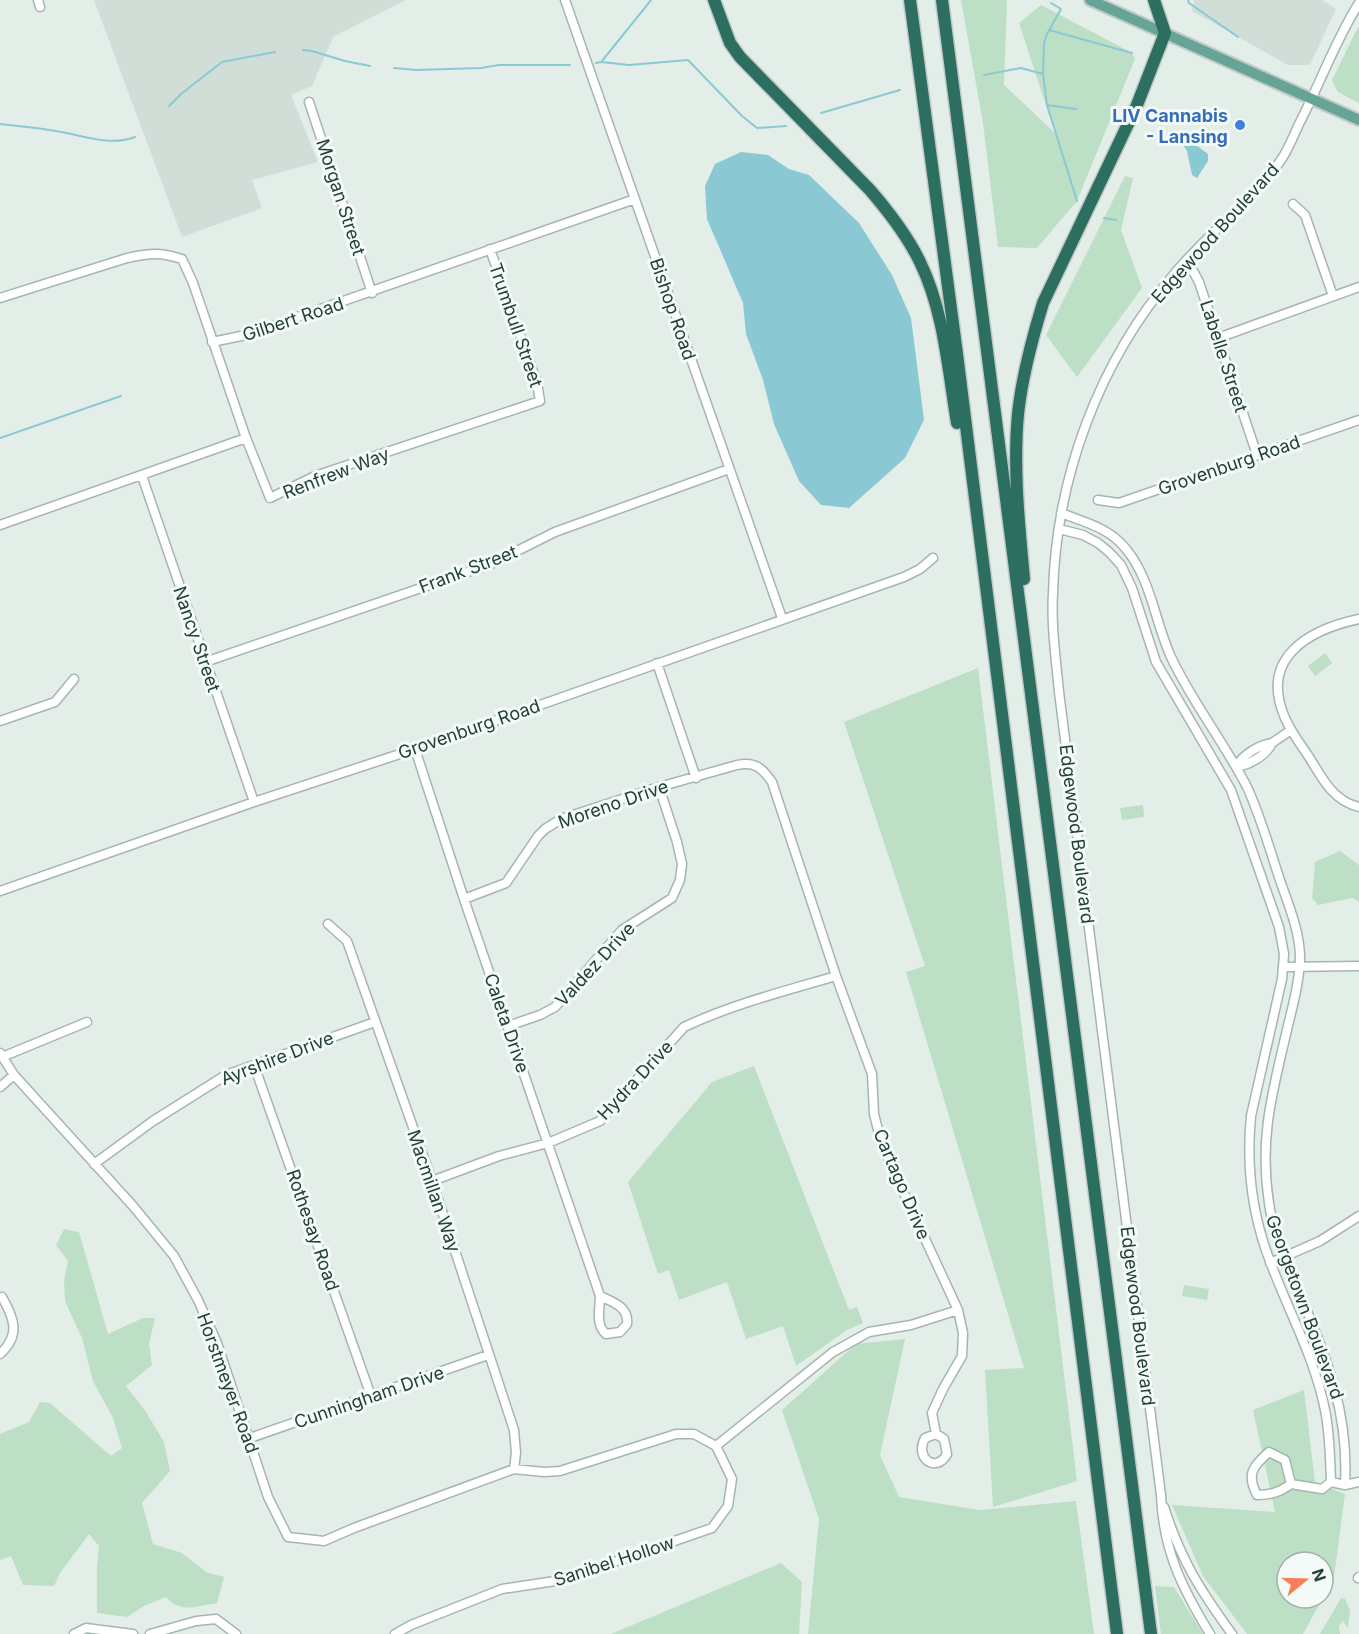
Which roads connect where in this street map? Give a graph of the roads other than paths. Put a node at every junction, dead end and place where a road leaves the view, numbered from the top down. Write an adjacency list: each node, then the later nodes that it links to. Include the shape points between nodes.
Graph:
1 (566, 0): 12 (street, Bishop Road)
2 (714, 0): 28 (highway, via 730,43 740,57 870,190 890,213 920,262 941,326 964,470)
3 (910, 0): 28 (highway)
4 (942, 0): 44 (highway)
5 (1090, 0): 8 (main road)
6 (1154, 0): 8 (highway)
7 (1359, 3): 9 (street, Edgewood Boulevard, via 1342,30)
8 (1165, 33): 9 (main road); 44 (highway, via 1137,105 1043,303 1022,387 1017,447 1019,522)
9 (1313, 98): 11 (main road); 15 (street, Edgewood Boulevard, via 1283,156 1266,178)
10 (309, 102): 17 (street, Morgan Street)
11 (1359, 120)
12 (635, 199): 14 (street, Gilbert Road); 26 (street, Bishop Road)
13 (1293, 204): 18 (street, via 1305,215)
14 (490, 249): 17 (street, Gilbert Road); 22 (street, Trumbull Street)
15 (1184, 263): 20 (street, Labelle Street, via 1199,282); 30 (street, Edgewood Boulevard, via 1142,317 1112,366 1083,432)
16 (1359, 287): 18 (street)
17 (372, 293): 21 (street, Gilbert Road, via 246,335)
18 (1333, 296): 20 (street)
19 (0, 297): 21 (street, via 127,258 156,252 166,254 182,259 187,268)
20 (1218, 338): 25 (street, Labelle Street)
21 (212, 342): 24 (street)
22 (540, 401): 24 (street, Renfrew Way, via 315,476 270,498)
23 (1359, 420): 25 (street, Grovenburg Road)
24 (246, 438): 27 (street)
25 (1257, 455): 29 (street, Grovenburg Road, via 1119,503)
26 (729, 469): 34 (street, Bishop Road); 36 (street, Frank Street, via 555,532 491,564)
27 (142, 476): 31 (street); 36 (street, Nancy Street)
28 (972, 481): 91 (highway)
29 (1098, 500)
30 (1061, 513): 32 (street, Edgewood Boulevard); 43 (street, Georgetown Boulevard, via 1098,527 1125,546 1142,576 1180,674)
31 (0, 525)
32 (1059, 529): 53 (street, Georgetown Boulevard, via 1098,543 1121,565 1156,662 1238,807 1279,927); 85 (street, Edgewood Boulevard, via 1053,628)
33 (933, 558): 34 (street, Grovenburg Road, via 904,577)
34 (782, 618): 37 (street, Grovenburg Road)
35 (1359, 619): 40 (street, via 1309,636 1287,657 1281,671 1279,700)
36 (205, 662): 47 (street, Nancy Street)
37 (657, 663): 41 (street, Grovenburg Road); 45 (street)
38 (74, 679): 39 (street, via 54,702)
39 (0, 721)
40 (1291, 730): 43 (street, via 1272,742 1269,750); 48 (street, via 1327,785 1339,798)
41 (415, 749): 47 (street, Grovenburg Road); 50 (street, Caleta Drive)
42 (755, 765): 45 (street, Moreno Drive, via 737,765); 55 (street, Cartago Drive, via 772,782)
43 (1236, 767): 54 (street, Georgetown Boulevard, via 1252,798 1294,922)
44 (1041, 774): 92 (highway)
45 (696, 778): 46 (street, Moreno Drive)
46 (659, 787): 50 (street, Moreno Drive, via 552,824 538,836 506,883); 58 (street, Valdez Drive, via 682,864 672,898 622,930 555,1007)
47 (254, 802): 49 (street, Grovenburg Road)
48 (1359, 807)
49 (0, 891)
50 (464, 899): 58 (street, Caleta Drive)
51 (328, 924): 57 (street, Macmillan Way, via 347,941)
52 (1359, 966): 54 (street)
53 (1284, 967): 54 (street); 68 (street, Georgetown Boulevard, via 1249,1138 1255,1215)
54 (1299, 967): 67 (street, Georgetown Boulevard, via 1265,1130 1269,1207)
55 (836, 976): 63 (street, Hydra Drive, via 684,1027 600,1121); 71 (street, Cartago Drive, via 872,1074 874,1114 882,1146)
56 (87, 1022): 59 (street)
57 (375, 1022): 60 (street, Ayrshire Drive); 65 (street, Macmillan Way)
58 (508, 1026): 63 (street, Caleta Drive)
59 (1, 1055): 61 (street, Horstmeyer Road)
60 (254, 1065): 64 (street, Ayrshire Drive, via 226,1075 192,1095); 74 (street, Rothesay Road)
61 (14, 1074): 62 (street); 64 (street, Horstmeyer Road)
62 (0, 1087)
63 (548, 1143): 65 (street, Hydra Drive); 69 (street, Caleta Drive)
64 (94, 1164): 78 (street, Horstmeyer Road, via 174,1256 217,1343)
65 (432, 1181): 73 (street, Macmillan Way)
66 (1359, 1216): 67 (street, via 1320,1241)
67 (1284, 1256): 68 (street); 75 (street, Georgetown Boulevard)
68 (1270, 1263): 76 (street, Georgetown Boulevard, via 1300,1334)
69 (600, 1296): 69 (street, Caleta Drive, via 602,1330 606,1334 620,1332 627,1324 626,1313)
70 (2, 1297): 72 (street, via 12,1314 14,1333)
71 (958, 1310): 77 (street, Cartago Drive, via 962,1356 932,1413); 79 (street, via 911,1325 868,1332 842,1347)
72 (0, 1354)
73 (488, 1354): 74 (street, Cunningham Drive); 80 (street, Macmillan Way, via 514,1430)
74 (371, 1396): 78 (street, Cunningham Drive)
75 (1340, 1405): 76 (street); 84 (street, Georgetown Boulevard)
76 (1325, 1409): 81 (street, Georgetown Boulevard)
77 (936, 1434)
78 (250, 1438): 80 (street, Horstmeyer Road, via 268,1497 288,1537 324,1541)
79 (716, 1446): 80 (street, via 694,1434 676,1434 560,1471); 90 (street, Sanibel Hollow, via 732,1479 728,1506 712,1528 562,1580 502,1589)
80 (514, 1469)
81 (1331, 1482): 83 (street, via 1322,1489); 84 (street)
82 (1359, 1482): 84 (street)
83 (1292, 1484): 83 (street, via 1285,1460 1269,1452 1254,1465 1251,1483 1257,1495 1282,1491)
84 (1345, 1485)
85 (1161, 1495): 93 (street, Edgewood Boulevard, via 1164,1531 1177,1575); 94 (street, via 1184,1561)
86 (74, 1634): 87 (street, via 86,1628)
87 (133, 1634)
88 (150, 1634): 89 (street, via 216,1619)
89 (236, 1634)
90 (395, 1634)
91 (1117, 1634)
92 (1151, 1634)
93 (1210, 1634)
94 (1232, 1634)

